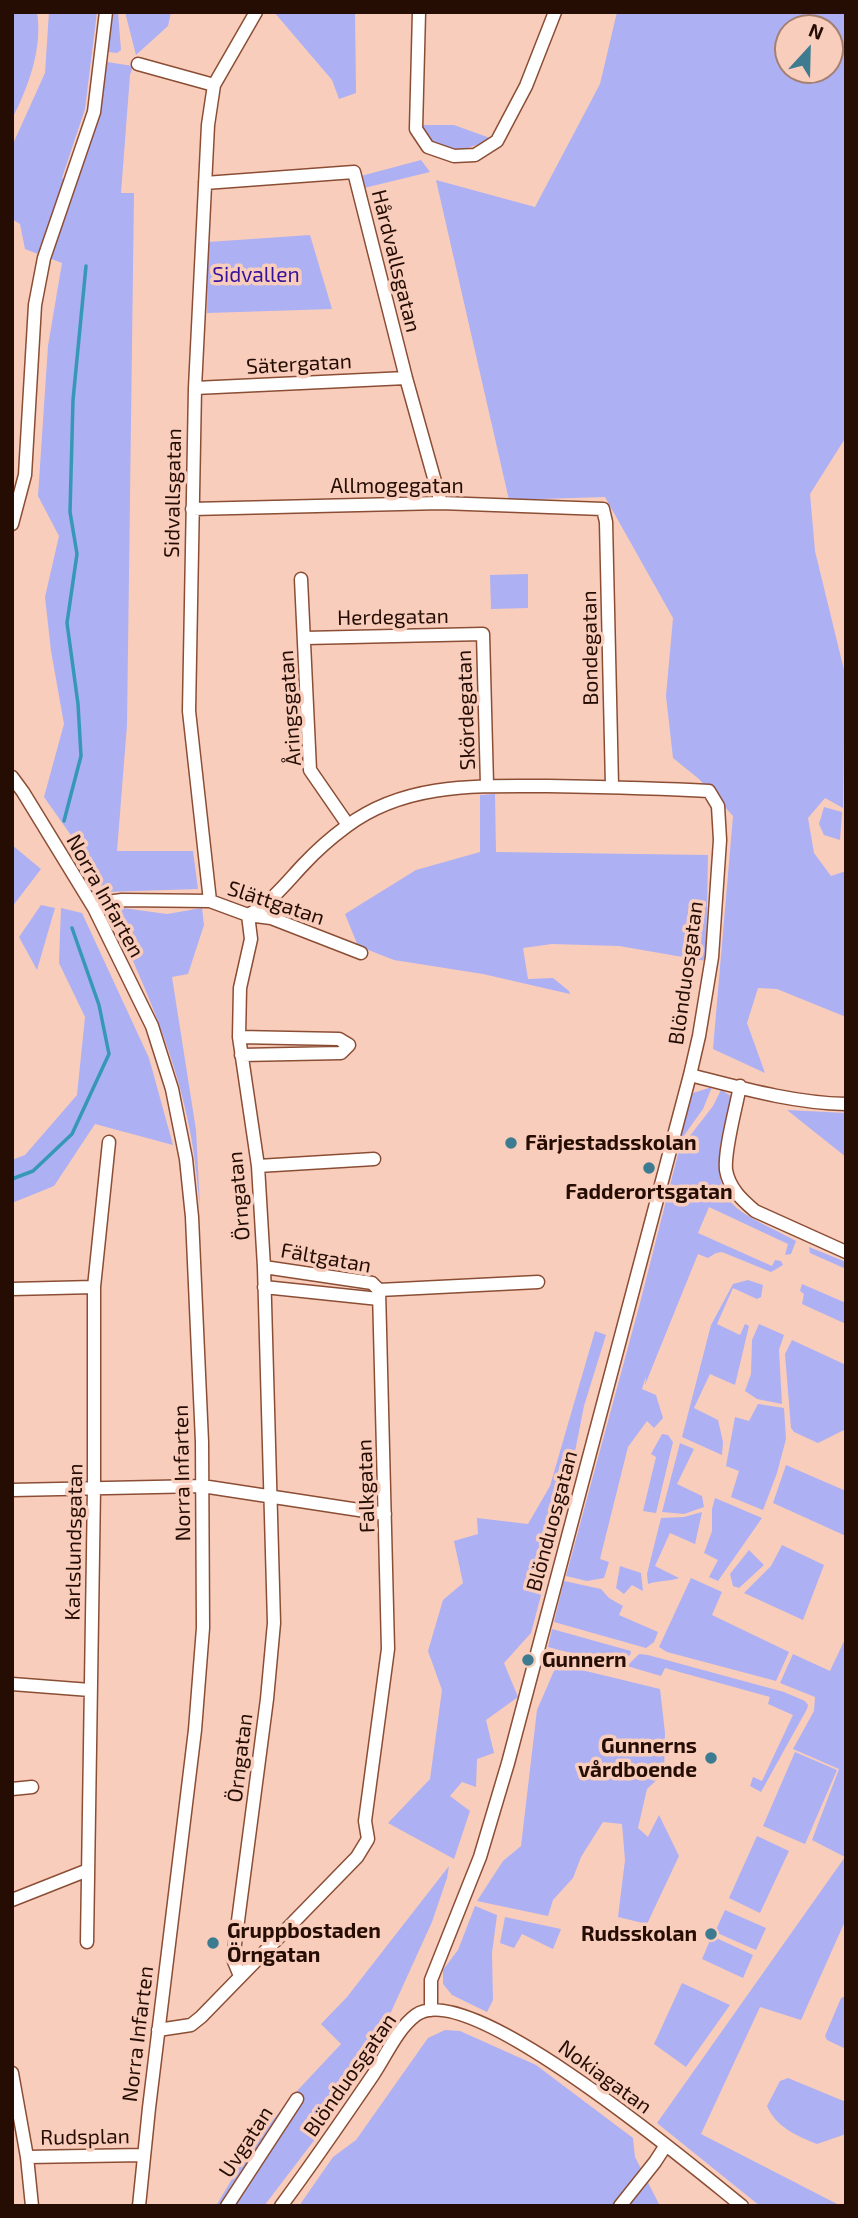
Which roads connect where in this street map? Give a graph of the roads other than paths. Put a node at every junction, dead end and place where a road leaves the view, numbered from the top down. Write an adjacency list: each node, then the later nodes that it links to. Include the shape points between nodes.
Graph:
1 (106, 12): 13 (street, via 94,112 44,258 34,305 25,475)
2 (256, 12): 6 (street, Sidvallsgatan)
3 (419, 12): 4 (street, via 415,129 428,147 454,156 475,155 497,141 526,86)
4 (555, 12)
5 (138, 64): 6 (street)
6 (214, 85): 7 (street, Sidvallsgatan)
7 (205, 183): 8 (street, Hårdvallsgatan, via 354,172); 9 (street, Sidvallsgatan)
8 (406, 378): 9 (street, Sätergatan); 10 (street, Hårdvallsgatan)
9 (195, 388): 11 (street, Sidvallsgatan)
10 (441, 503): 11 (street, Allmogegatan); 12 (street, Allmogegatan)
11 (192, 509): 21 (street, Sidvallsgatan, via 189,711)
12 (603, 509): 19 (street, Bondegatan)
13 (12, 524)
14 (301, 579): 16 (street, Åringsgatan)
15 (482, 634): 16 (street, Herdegatan); 18 (street, Skördegatan)
16 (305, 638): 20 (street, Åringsgatan, via 310,770)
17 (12, 777): 22 (street, Norra Infarten)
18 (487, 785): 19 (street); 20 (street, via 436,789 390,802)
19 (612, 786): 27 (street, Blönduosgatan, via 709,791 718,806 712,957)
20 (348, 825): 23 (street, via 264,906)
21 (210, 901): 22 (street, Slättgatan, via 122,900); 23 (street, Slättgatan)
22 (94, 908): 40 (street, Norra Infarten, via 152,1026 172,1089 186,1159)
23 (248, 915): 24 (street, Slättgatan, via 271,918); 25 (street, Örngatan, via 251,939 240,989)
24 (361, 953)
25 (239, 1037): 26 (street, Örngatan); 26 (street, via 339,1039 349,1045 341,1052)
26 (241, 1055): 32 (street, Örngatan)
27 (690, 1075): 28 (street); 53 (street, Blönduosgatan, via 508,1763 480,1857 431,1980)
28 (740, 1086): 29 (street, via 776,1097); 33 (street, via 726,1169 734,1190 755,1211)
29 (846, 1104)
30 (109, 1142): 37 (street, Karlslundsgatan)
31 (374, 1159): 32 (street)
32 (258, 1166): 34 (street, Örngatan)
33 (846, 1252)
34 (264, 1267): 36 (street, Örngatan); 39 (street, Fältgatan, via 372,1283)
35 (538, 1282): 39 (street)
36 (264, 1286): 39 (street, Fältgatan); 43 (street, Örngatan)
37 (94, 1287): 38 (street); 41 (street, Karlslundsgatan)
38 (12, 1289)
39 (379, 1294): 44 (street, Falkgatan)
40 (202, 1486): 41 (street); 43 (street); 54 (street, Norra Infarten, via 203,1628 195,1730)
41 (94, 1488): 42 (street); 46 (street, Karlslundsgatan)
42 (12, 1490)
43 (269, 1497): 44 (street); 52 (street, Örngatan, via 274,1623 233,1959)
44 (386, 1514): 52 (street, Falkgatan, via 388,1649 365,1821 368,1839 357,1857)
45 (12, 1684): 46 (street)
46 (90, 1690): 49 (street, Karlslundsgatan)
47 (32, 1787): 48 (street)
48 (12, 1789)
49 (88, 1870): 50 (street); 51 (street, Karlslundsgatan)
50 (12, 1900)
51 (87, 1942)
52 (240, 1976): 54 (street, via 191,2025)
53 (430, 2010): 57 (street, Nokiagatan, via 464,2015 523,2044 569,2072); 63 (street, Blönduosgatan, via 416,2014 408,2023)
54 (158, 2030): 58 (street, Norra Infarten)
55 (12, 2073): 59 (street)
56 (297, 2099): 62 (street, Uvgatan)
57 (666, 2145): 64 (street); 65 (street, Nokiagatan)
58 (144, 2155): 59 (street, Rudsplan); 61 (street, Norra Infarten)
59 (27, 2157): 60 (street)
60 (32, 2206)
61 (139, 2206)
62 (227, 2206)
63 (281, 2206)
64 (620, 2206)
65 (743, 2206)

